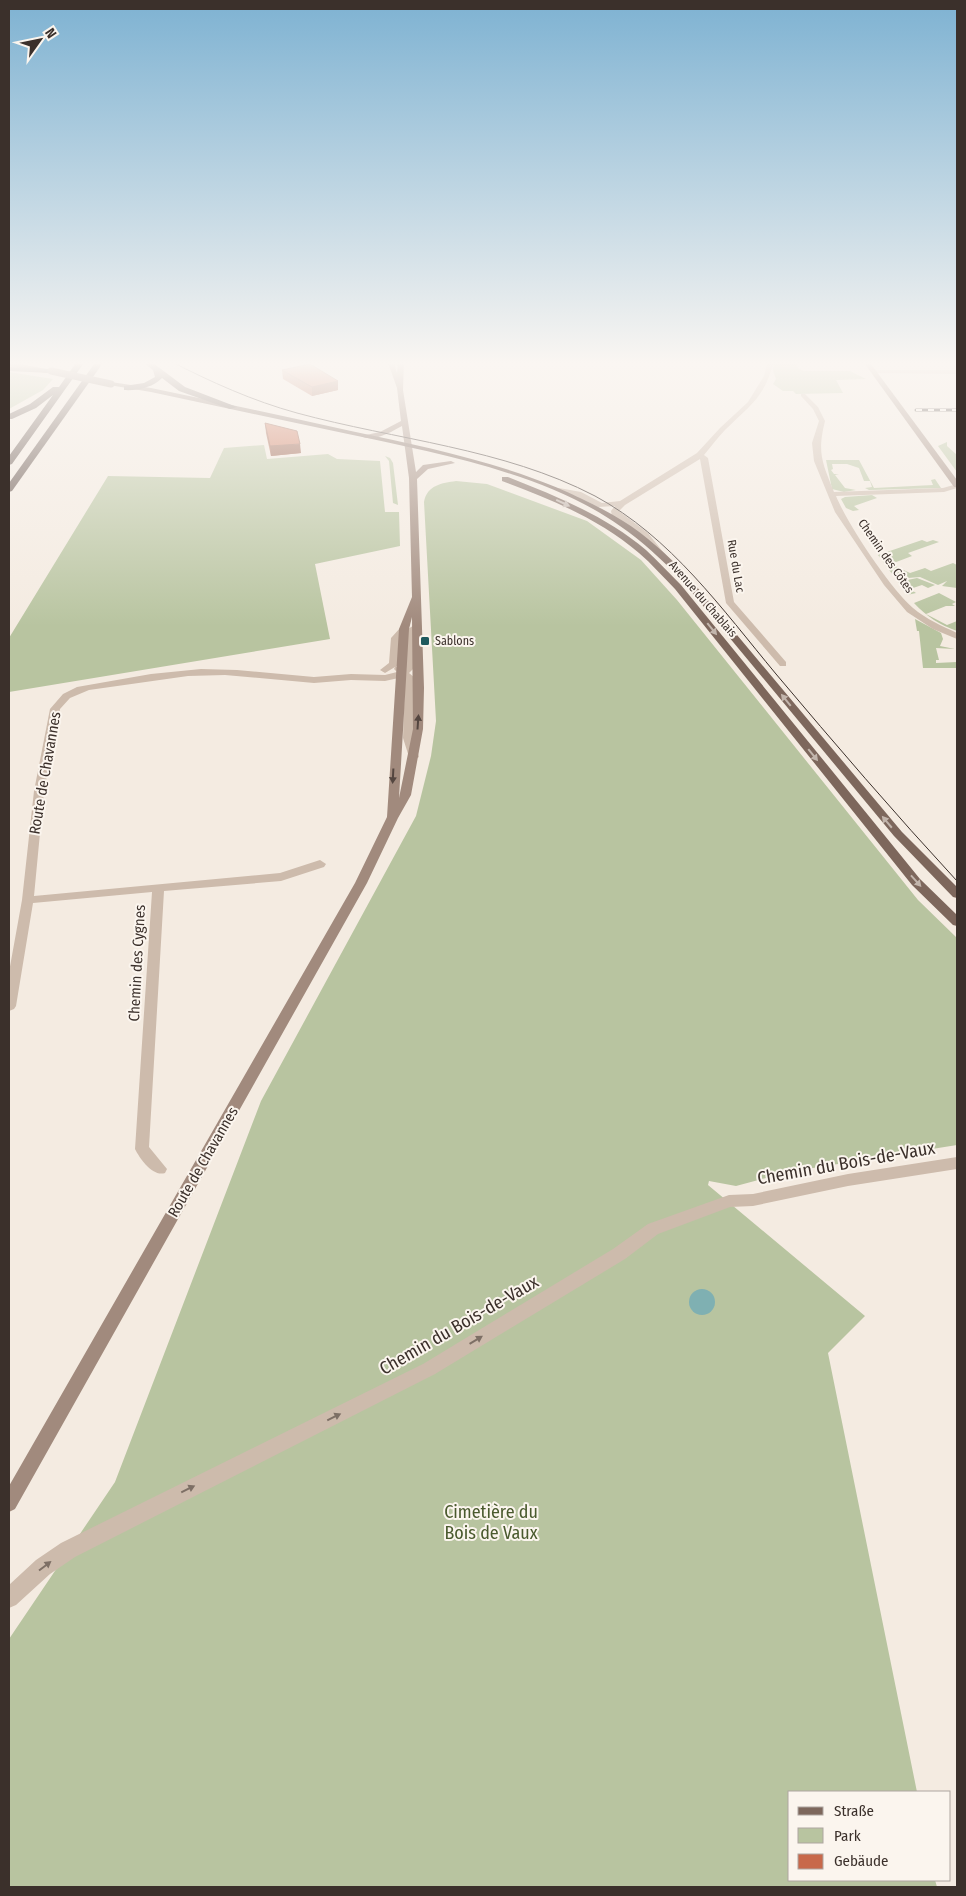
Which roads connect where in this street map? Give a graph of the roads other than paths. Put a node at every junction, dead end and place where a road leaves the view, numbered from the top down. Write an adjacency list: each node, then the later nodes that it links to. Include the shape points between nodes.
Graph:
1 (19, 448): 8 (highway)
2 (38, 448): 12 (highway)
3 (706, 448): 7 (street)
4 (817, 448): 16 (street, Chemin des Côtes)
5 (930, 448): 11 (main road)
6 (409, 449): 9 (main road, Avenue du Chablais); 10 (main road, Route de Chavannes); 13 (main road, Avenue du Chablais, via 496,467)
7 (700, 455): 17 (street); 23 (street, Rue du Lac, via 704,458 730,603)
8 (9, 462)
9 (451, 462): 10 (main road, via 426,467); 33 (main road, Avenue du Chablais, one-way to 33, via 559,501 607,526 642,552 678,587 916,882)
10 (413, 478): 19 (main road, Route de Chavannes)
11 (957, 486): 14 (street)
12 (9, 489)
13 (560, 490): 17 (street, via 601,505); 18 (main road, Avenue du Chablais, via 621,523)
14 (944, 490): 15 (street); 16 (street)
15 (957, 492)
16 (830, 494): 22 (street, Chemin des Côtes, via 887,583 910,610)
17 (622, 503): 18 (street, via 615,514 647,535)
18 (659, 552): 31 (main road, Avenue du Chablais, one-way to 18, via 898,834 709,605)
19 (416, 594): 20 (main road, Route de Chavannes); 21 (main road, Route de Chavannes)
20 (416, 628): 24 (street, Route de Chavannes, via 411,631 410,667); 27 (main road, Route de Chavannes, one-way to 20, via 419,703)
21 (404, 630): 24 (main road, Route de Chavannes); 25 (street, via 396,638 394,664)
22 (957, 636)
23 (783, 664)
24 (402, 672): 25 (street, Route de Chavannes); 26 (main road, Route de Chavannes); 27 (street, Route de Chavannes, via 410,678 408,738)
25 (385, 674): 26 (street); 32 (street, Route de Chavannes, via 369,680 358,677 309,680 237,672 192,673 67,694 55,709 39,791)
26 (399, 687): 28 (main road, Route de Chavannes, one-way to 28)
27 (414, 757): 28 (main road, Route de Chavannes, via 406,795)
28 (392, 818): 37 (main road, Route de Chavannes, via 361,883)
29 (320, 864): 30 (street, Chemin des Cygnes, via 281,877)
30 (158, 888): 32 (street); 36 (street, Chemin des Cygnes, via 142,1149)
31 (957, 894)
32 (28, 900): 34 (street)
33 (957, 922)
34 (9, 1006)
35 (957, 1163): 38 (street, Chemin du Bois-de-Vaux, one-way to 35, via 42,1567 68,1550 423,1372 619,1254 653,1229 728,1201 753,1200 848,1180)
36 (160, 1169)
37 (9, 1503)
38 (9, 1598)

